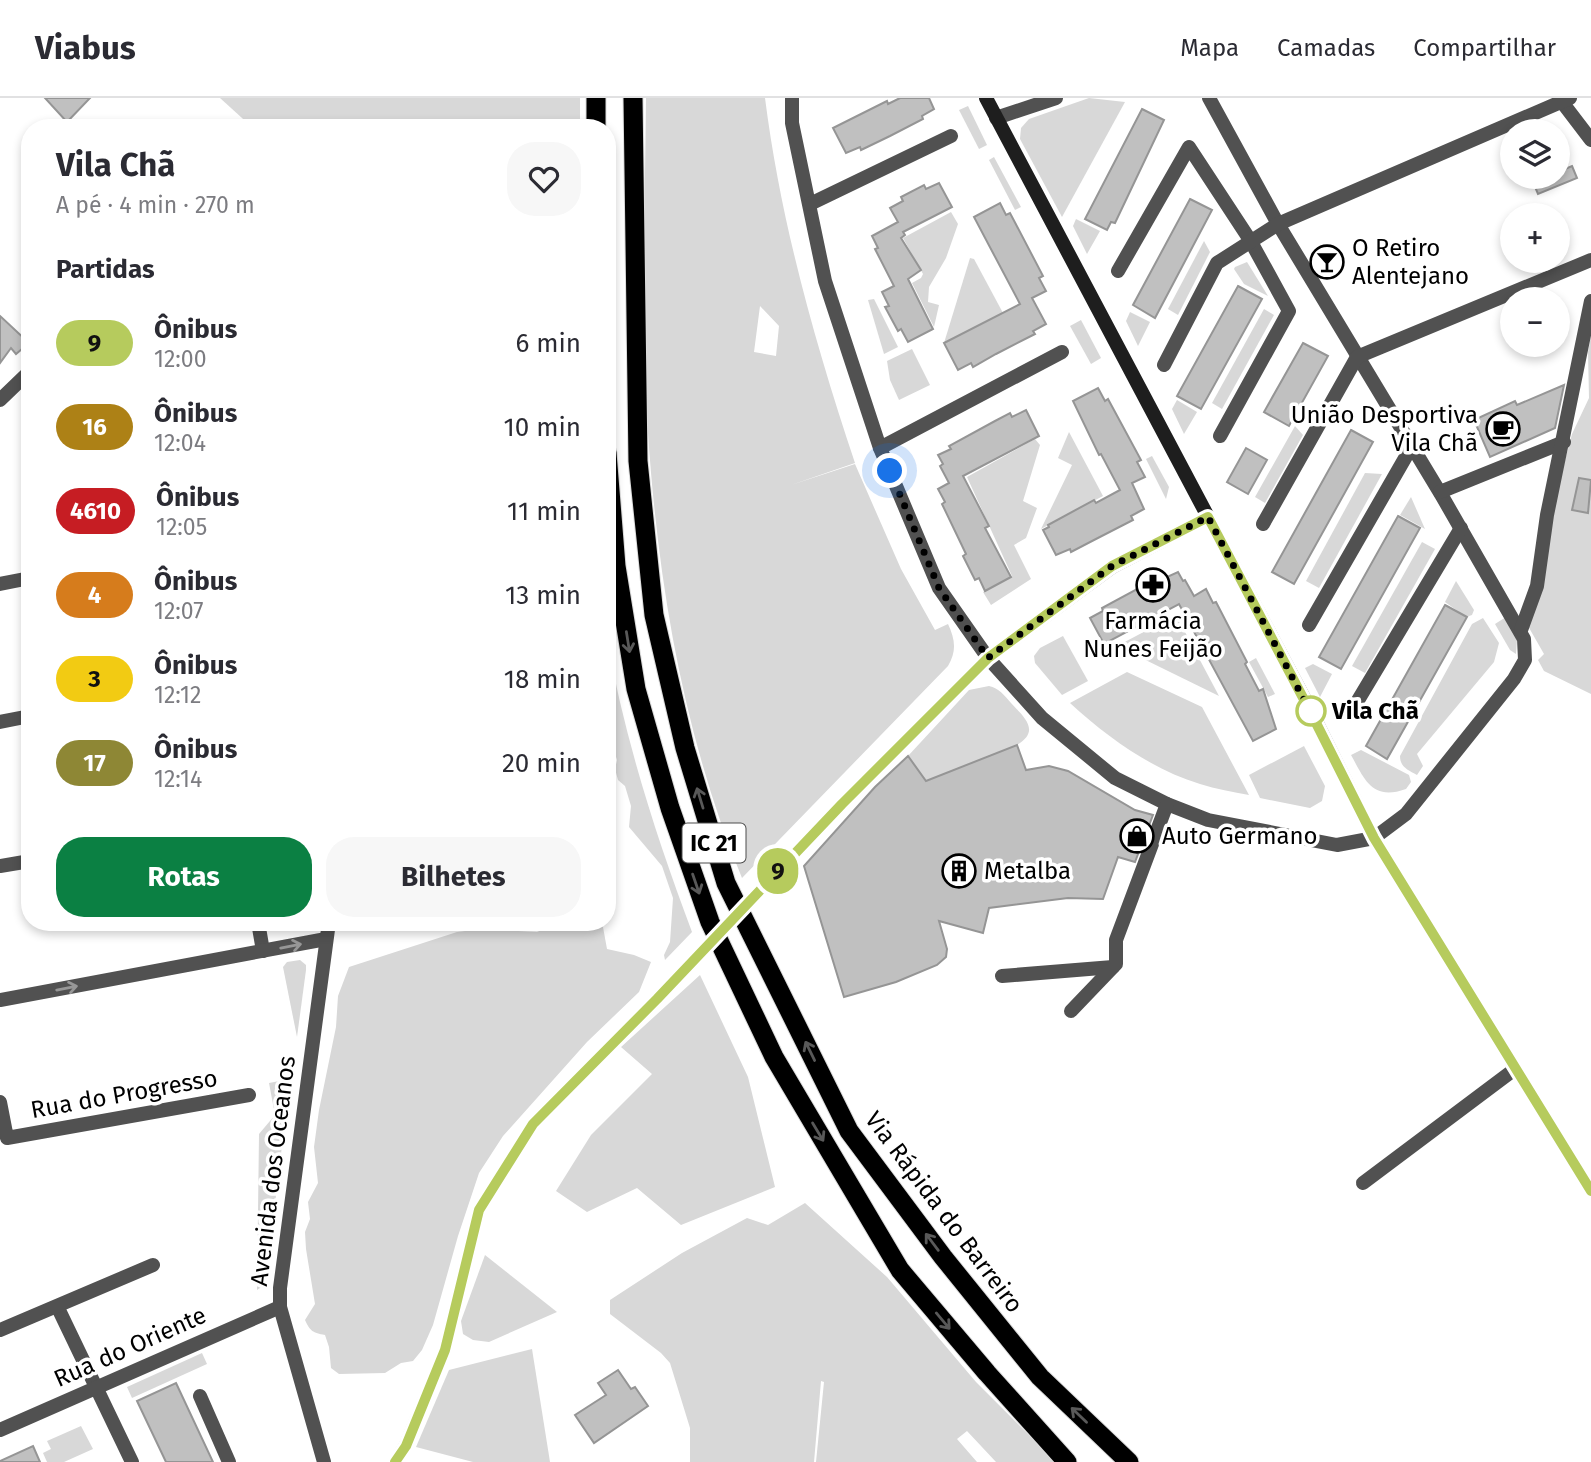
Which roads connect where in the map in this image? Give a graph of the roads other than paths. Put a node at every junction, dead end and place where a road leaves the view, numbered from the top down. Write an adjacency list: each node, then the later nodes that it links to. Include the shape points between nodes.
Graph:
1 (596, 98): 9 (highway)
2 (633, 98): 69 (highway, Via Rápida do Barreiro / IC 21, one-way to 2, via 1040,1377 849,1131 726,883 685,748 654,615 638,460)
3 (792, 98): 12 (street, via 792,122)
4 (986, 98): 8 (main road)
5 (1056, 98): 8 (street)
6 (1209, 98): 13 (street)
7 (1566, 100): 11 (street); 13 (street)
8 (996, 118): 28 (main road)
9 (596, 119)
10 (951, 136): 12 (street)
11 (1591, 140)
12 (810, 204): 26 (street, via 825,281)
13 (1278, 224): 14 (street); 19 (street)
14 (1250, 240): 16 (street, via 1189,147); 20 (street, via 1217,263); 23 (street, via 1289,311)
15 (1591, 260): 19 (street)
16 (1118, 271)
17 (1591, 301): 24 (street)
18 (1062, 352): 26 (street)
19 (1357, 357): 25 (street); 29 (street)
20 (1164, 365)
21 (21, 381): 22 (street)
22 (0, 400)
23 (1220, 436)
24 (1564, 442): 27 (street); 35 (street, via 1537,586)
25 (1412, 446): 27 (street); 34 (street)
26 (880, 448): 36 (street, via 939,588)
27 (1440, 492): 30 (street)
28 (1208, 517): 36 (street, via 1112,566); 41 (main road)
29 (1264, 524)
30 (1461, 528): 35 (street); 37 (street)
31 (616, 572): 68 (highway, IC 21, one-way to 68, via 636,689 670,808 709,922 774,1057 900,1270)
32 (21, 580): 33 (street)
33 (0, 584)
34 (1309, 625)
35 (1521, 630): 41 (street, via 1526,653 1514,679 1406,814)
36 (988, 658): 40 (street, via 1042,718 1115,778); 67 (street, bridge, via 533,1124 479,1210 445,1350 406,1446)
37 (1357, 702)
38 (21, 718): 39 (street)
39 (0, 722)
40 (1167, 804): 41 (street, via 1208,820 1338,845); 48 (street, via 1116,940)
41 (1374, 838): 52 (main road)
42 (21, 862): 43 (street)
43 (0, 866)
44 (260, 931): 47 (street)
45 (327, 931): 46 (street, Avenida dos Oceanos)
46 (326, 939): 47 (street, one-way to 46); 59 (street, Avenida dos Oceanos)
47 (263, 951): 50 (street, one-way to 47)
48 (1113, 967): 49 (street); 51 (street)
49 (1002, 976)
50 (0, 1000)
51 (1071, 1011)
52 (1515, 1069): 55 (street); 56 (main road)
53 (249, 1095): 54 (street, Rua do Progresso, via 7,1138)
54 (0, 1102)
55 (1363, 1183)
56 (1591, 1191)
57 (153, 1265): 58 (street)
58 (58, 1307): 60 (street); 61 (street)
59 (280, 1307): 61 (street, Rua do Oriente); 66 (street, Avenida dos Oceanos)
60 (0, 1331)
61 (96, 1387): 63 (street, Rua do Oriente); 64 (street)
62 (200, 1396): 65 (street)
63 (0, 1430)
64 (132, 1462)
65 (229, 1462)
66 (324, 1462)
67 (395, 1462)
68 (1067, 1462)
69 (1129, 1462)

